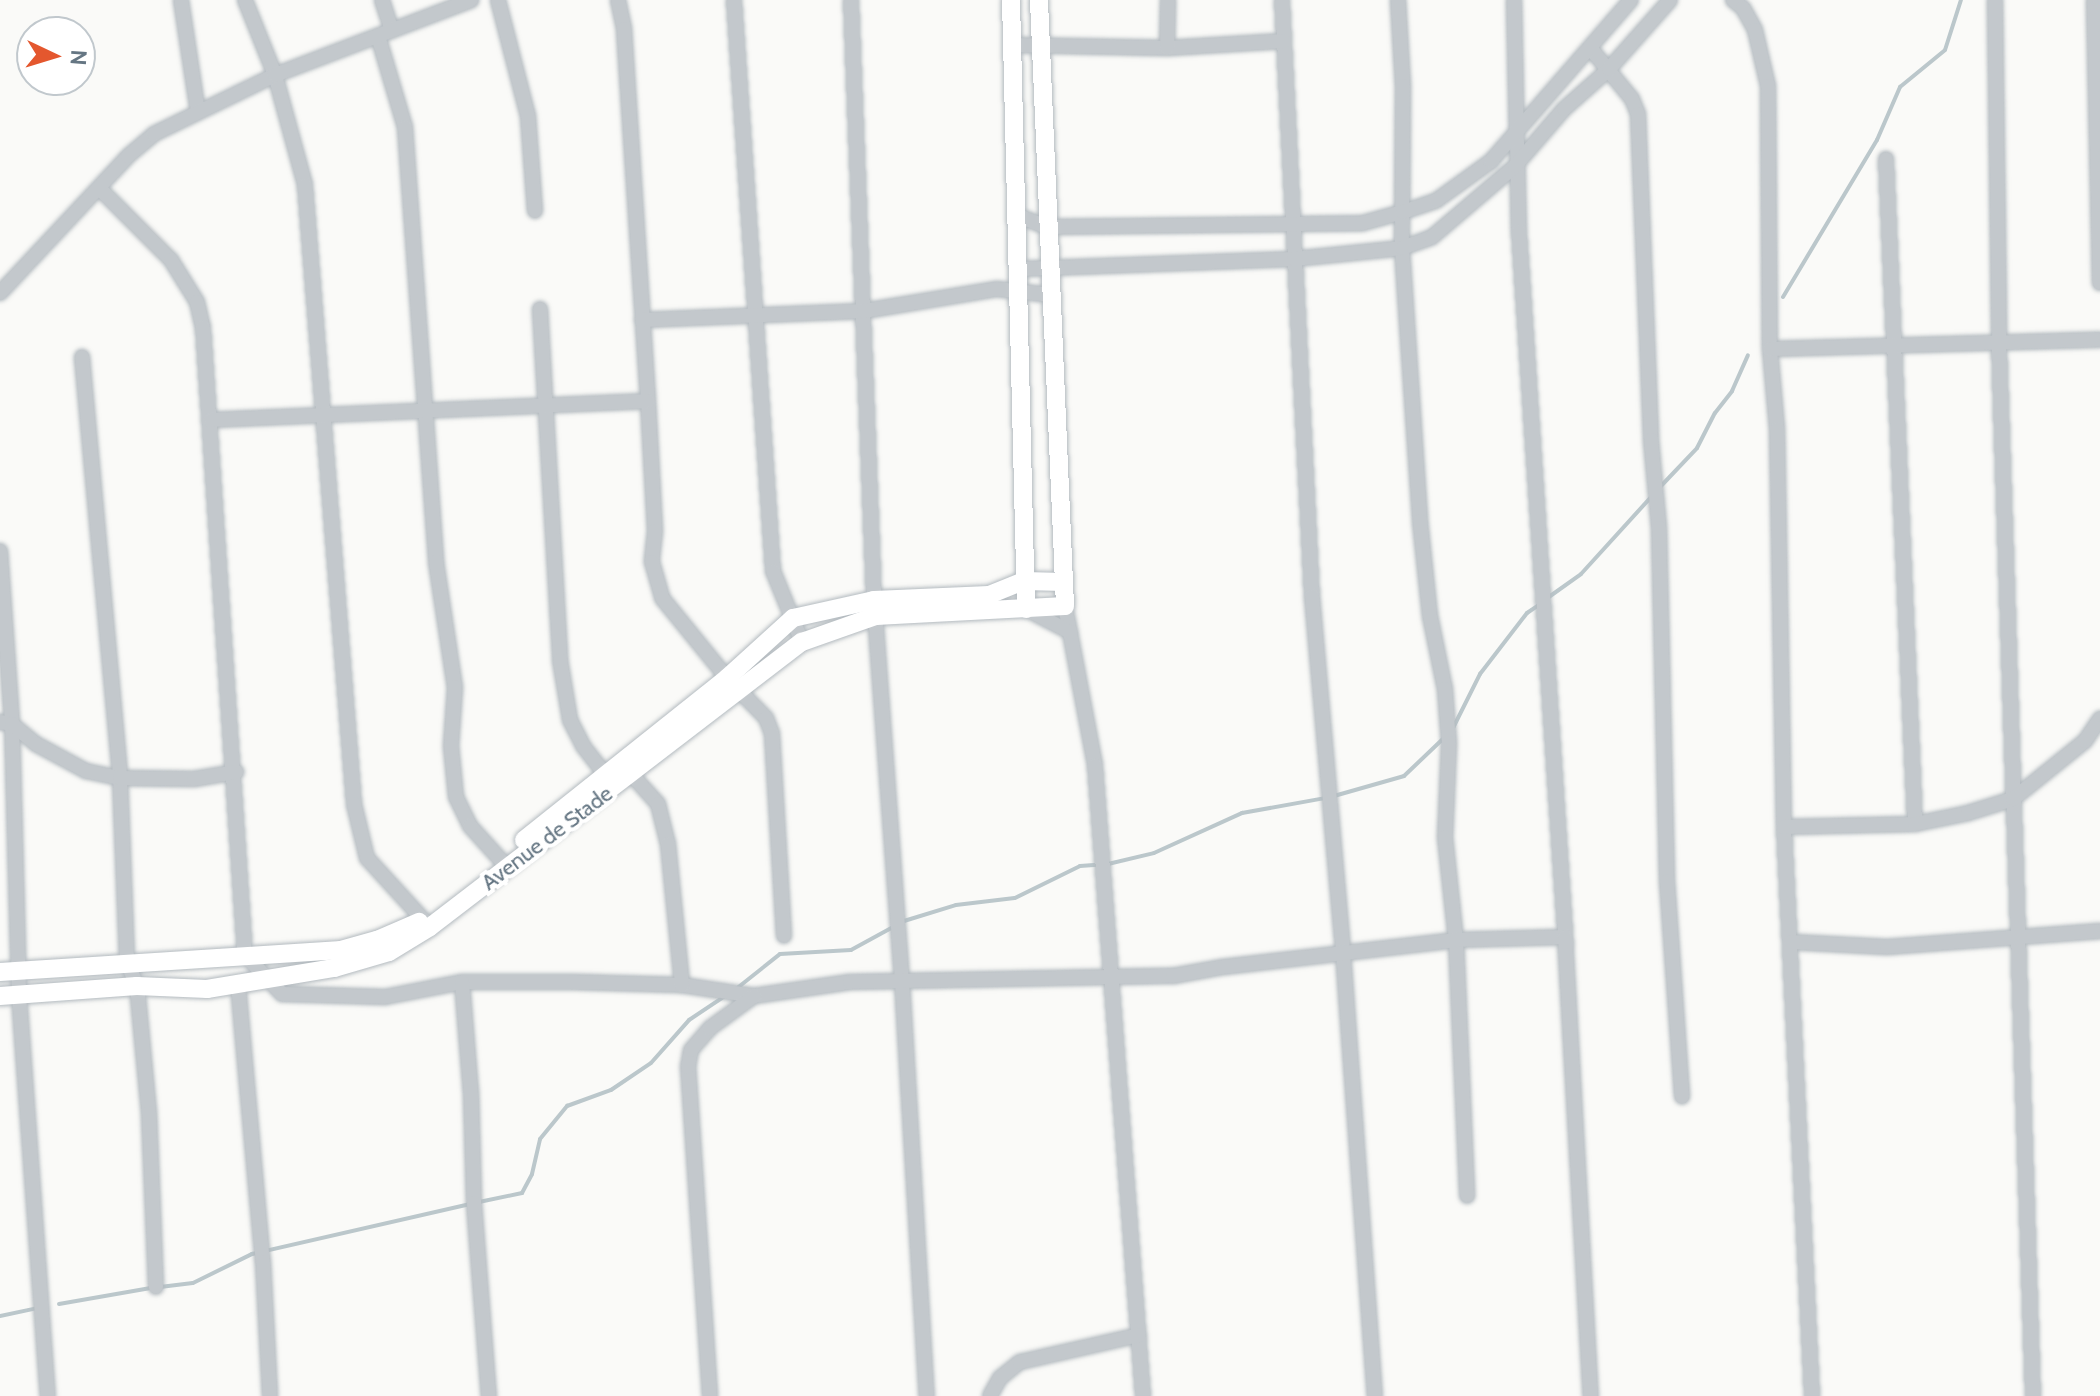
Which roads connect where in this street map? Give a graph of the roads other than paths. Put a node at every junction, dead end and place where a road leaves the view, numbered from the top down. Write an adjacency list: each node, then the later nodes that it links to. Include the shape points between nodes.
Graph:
1 (181, 0): 29 (street)
2 (245, 0): 28 (street)
3 (382, 0): 20 (street)
4 (471, 0): 20 (street)
5 (498, 0): 34 (street, via 528,116)
6 (618, 0): 50 (street)
7 (734, 0): 49 (street)
8 (851, 0): 48 (street)
9 (1011, 0): 23 (street)
10 (1039, 0): 24 (street)
11 (1168, 0): 25 (street)
12 (1282, 0): 22 (street)
13 (1398, 0): 35 (street)
14 (1514, 0): 30 (street)
15 (1631, 0): 26 (street)
16 (1670, 0): 27 (street)
17 (1733, 0): 54 (street, via 1755,30 1768,86)
18 (1995, 0): 53 (street)
19 (2094, 0): 43 (street)
20 (392, 30): 21 (street)
21 (378, 36): 28 (street); 58 (street, via 405,127)
22 (1284, 41): 25 (street); 37 (street)
23 (1012, 45): 24 (street); 36 (street)
24 (1040, 45): 25 (street); 38 (street)
25 (1167, 48)
26 (1591, 49): 27 (street); 30 (street)
27 (1609, 69): 32 (street, via 1564,109); 101 (street, via 1638,114 1659,528 1667,881)
28 (275, 75): 29 (street); 59 (street, via 305,185)
29 (198, 112): 33 (street, via 154,134)
30 (1518, 130): 32 (street); 35 (street, via 1459,186)
31 (1886, 159): 52 (street)
32 (1515, 166): 39 (street, via 1432,237); 85 (street)
33 (99, 188): 45 (street); 60 (street, via 171,260 197,302)
34 (535, 211)
35 (1403, 212): 37 (street, via 1363,223); 39 (street)
36 (1019, 216): 38 (street); 42 (street)
37 (1292, 224): 38 (street); 40 (street)
38 (1046, 227): 41 (street)
39 (1402, 248): 40 (street); 86 (street, via 1420,521 1430,616 1445,689 1445,837)
40 (1294, 259): 41 (street); 88 (street, via 1312,596)
41 (1049, 268): 42 (street); 46 (street)
42 (1020, 269): 44 (street)
43 (2100, 283)
44 (1016, 290): 46 (street); 48 (street); 62 (street)
45 (0, 293)
46 (1051, 295): 63 (street)
47 (540, 309): 57 (street)
48 (864, 311): 49 (street); 65 (street)
49 (757, 314): 50 (street); 67 (street, via 773,571)
50 (642, 320): 56 (street)
51 (2100, 340): 53 (street)
52 (1896, 343): 53 (street); 54 (street); 78 (street)
53 (1999, 344): 77 (street)
54 (1770, 349): 79 (street, via 1777,429)
55 (82, 357): 76 (street)
56 (648, 401): 57 (street); 70 (street, via 655,574 662,598)
57 (544, 405): 58 (street); 74 (street, via 564,691 570,720)
58 (426, 410): 59 (street); 80 (street, via 436,562 455,687 451,746 456,797 470,826)
59 (324, 416): 60 (street); 81 (street, via 354,804 367,858)
60 (211, 420): 73 (street)
61 (0, 551): 72 (street)
62 (1024, 581): 63 (street); 65 (street, via 989,595); 66 (street)
63 (1064, 582): 64 (street)
64 (1065, 606): 66 (street, Avenue de Stade); 68 (street)
65 (875, 608): 66 (street, Avenue de Stade); 67 (street); 69 (street, Avenue de Stade); 94 (street)
66 (1026, 609): 68 (street)
67 (793, 618): 69 (street); 70 (street)
68 (1070, 632): 92 (street, via 1092,740)
69 (802, 642): 70 (street, Avenue de Stade)
70 (732, 684): 74 (street); 75 (street, Avenue de Stade); 84 (street, via 766,718 772,734)
71 (2100, 719): 77 (street, via 2085,741)
72 (6, 723): 76 (street, via 86,771); 91 (street)
73 (236, 772): 76 (street, via 194,779); 89 (street)
74 (606, 775): 75 (street); 80 (street)
75 (632, 775): 80 (street, Avenue de Stade); 97 (street, via 658,804 665,821)
76 (120, 778): 90 (street)
77 (2013, 799): 78 (street); 83 (street)
78 (1915, 824): 79 (street)
79 (1784, 827): 87 (street)
80 (504, 863): 81 (street, Avenue de Stade)
81 (427, 924): 89 (street, via 341,950); 93 (street, Avenue de Stade, via 389,952)
82 (2100, 931): 83 (street)
83 (2016, 934): 87 (street, via 1887,947); 115 (street)
84 (784, 936)
85 (1565, 937): 86 (street); 113 (street)
86 (1456, 940): 88 (street); 102 (street)
87 (1791, 942): 114 (street)
88 (1343, 952): 92 (street, via 1199,974); 112 (street)
89 (245, 955): 90 (street); 93 (street)
90 (127, 962): 91 (street); 98 (street)
91 (9, 971): 99 (street)
92 (1110, 978): 94 (street); 104 (street)
93 (267, 979): 95 (street, via 282,994 309,997 385,997); 96 (street, Avenue de Stade)
94 (902, 981): 100 (street, via 850,982); 109 (street)
95 (462, 982): 97 (street); 107 (street)
96 (238, 984): 98 (street, Avenue de Stade, via 207,989); 106 (street)
97 (682, 985): 100 (street)
98 (137, 986): 99 (street, Avenue de Stade); 103 (street)
99 (9, 995): 105 (street)
100 (754, 996): 108 (street, via 710,1028 691,1050 688,1067)
101 (1682, 1096)
102 (1467, 1196)
103 (156, 1287)
104 (1139, 1335): 110 (street, via 1020,1362 1000,1378); 111 (street)
105 (48, 1396)
106 (270, 1396)
107 (489, 1396)
108 (710, 1396)
109 (927, 1396)
110 (990, 1396)
111 (1143, 1396)
112 (1375, 1396)
113 (1592, 1396)
114 (1812, 1396)
115 (2033, 1396)

